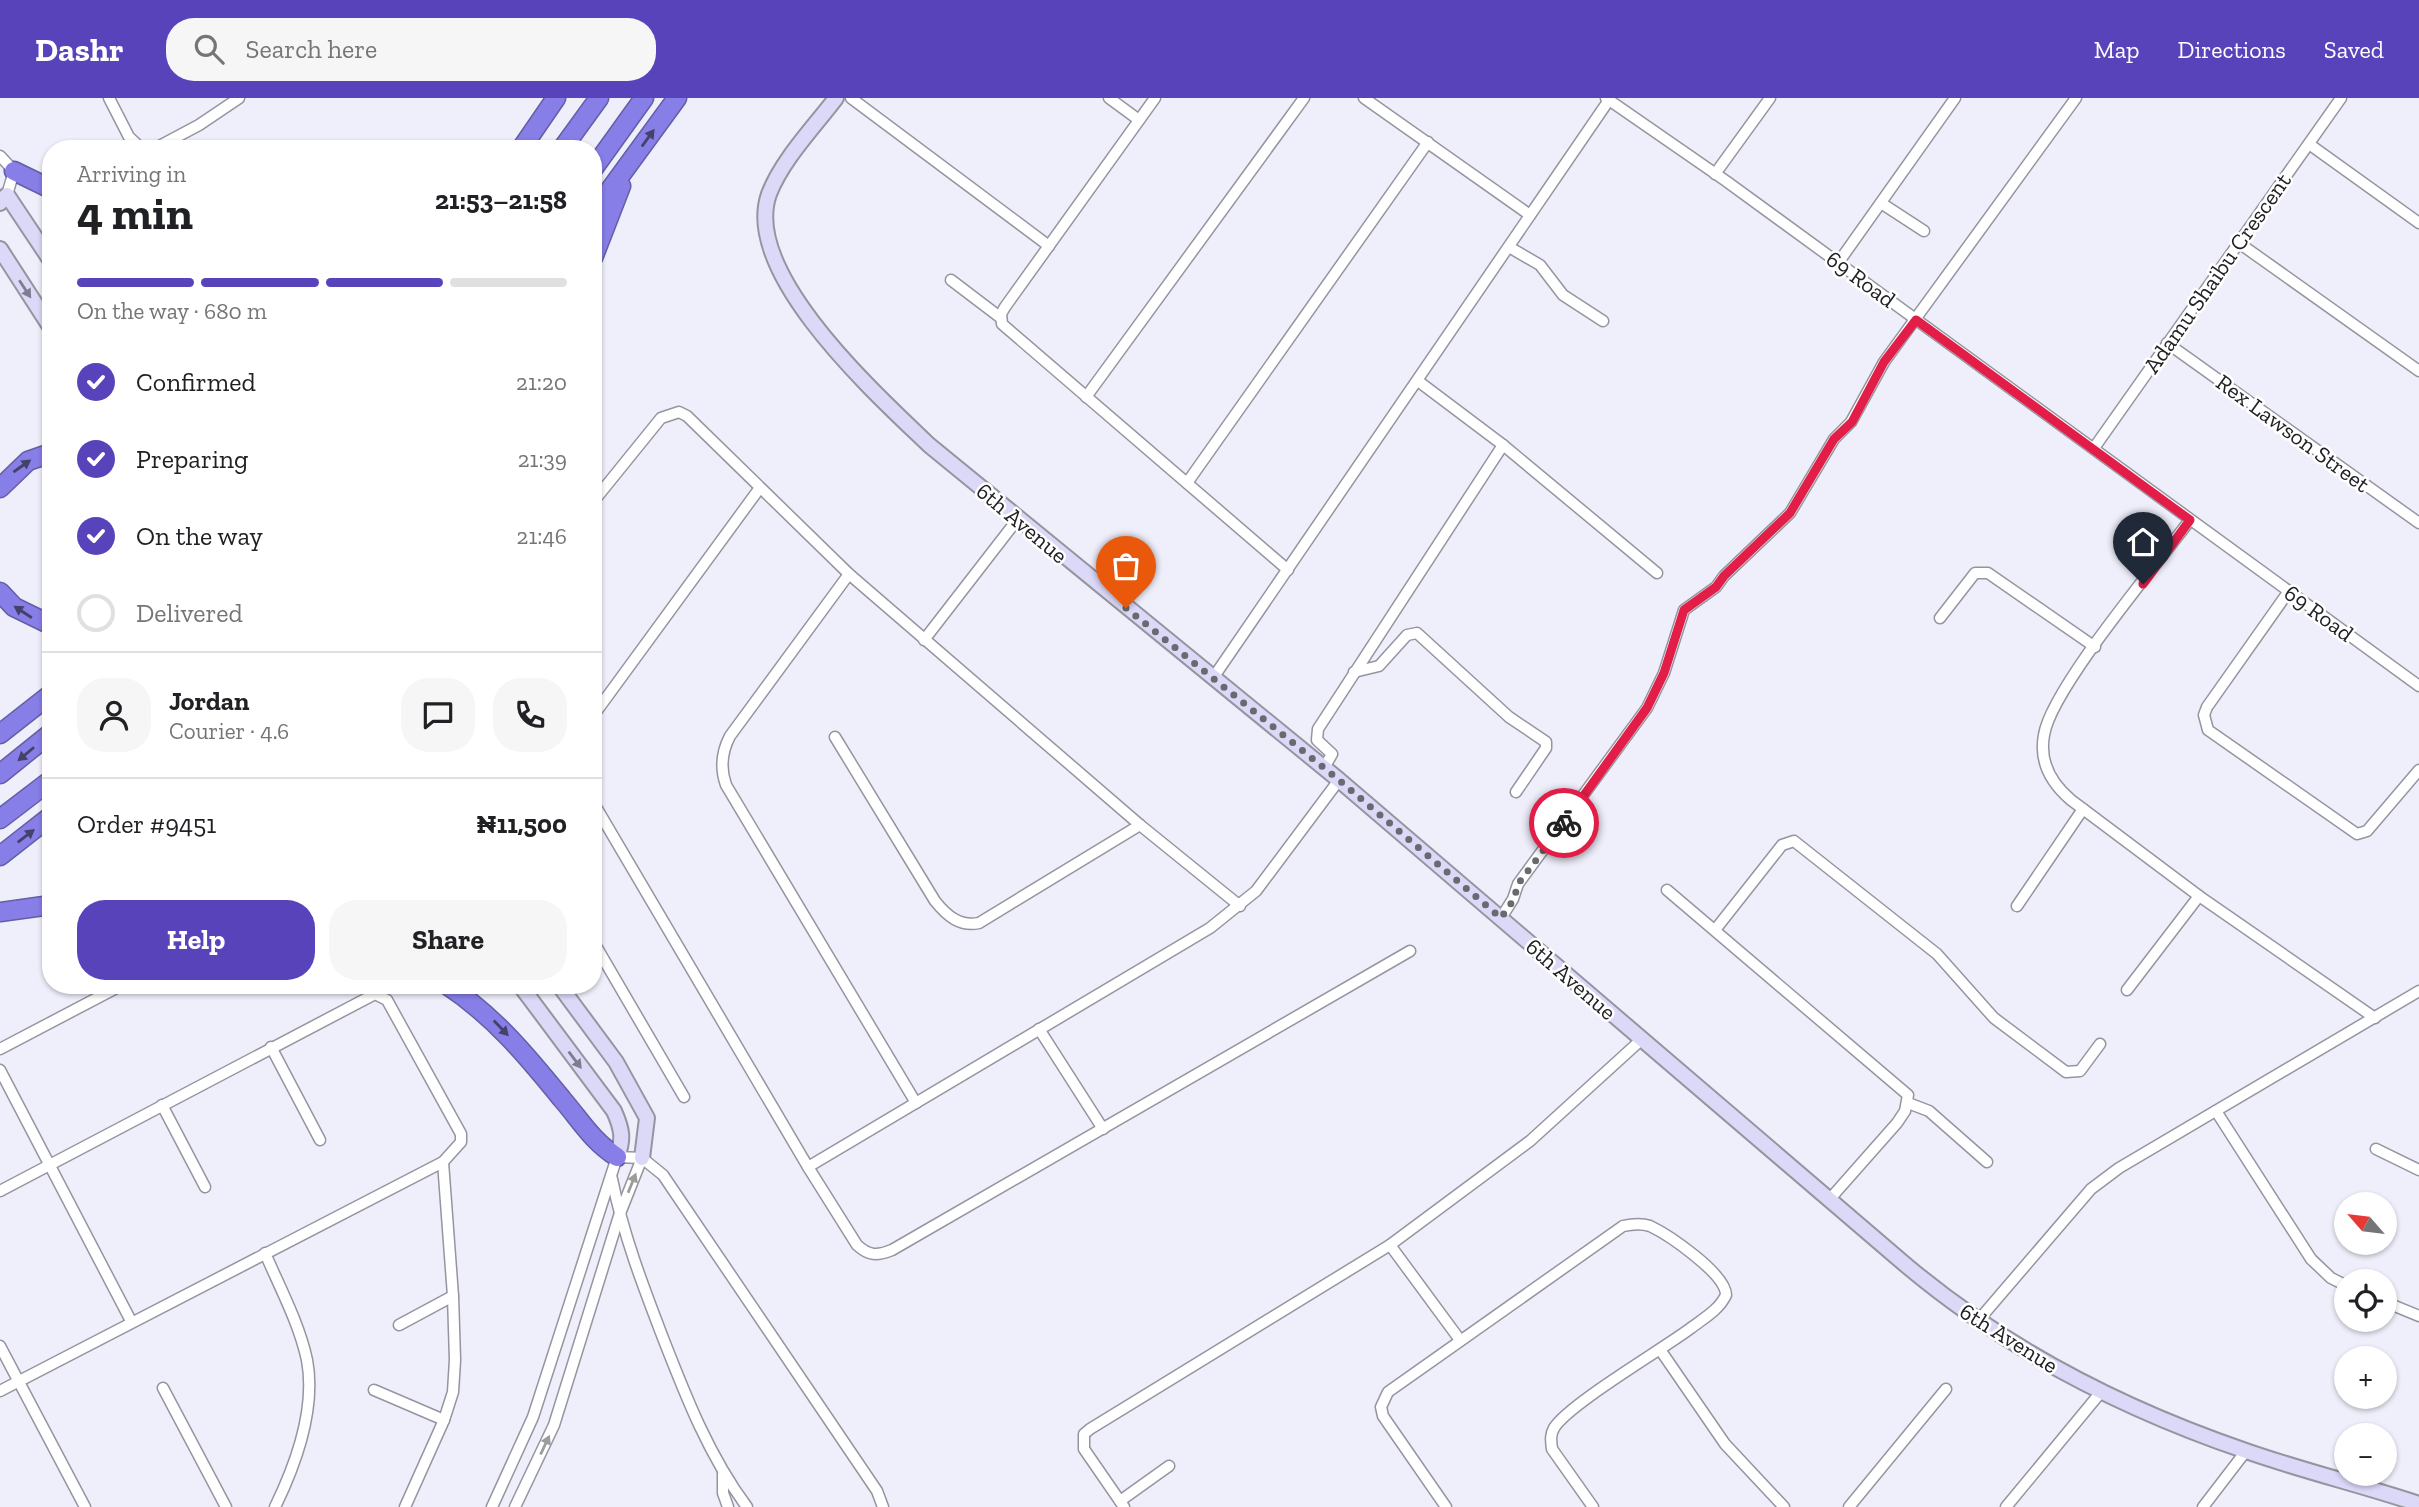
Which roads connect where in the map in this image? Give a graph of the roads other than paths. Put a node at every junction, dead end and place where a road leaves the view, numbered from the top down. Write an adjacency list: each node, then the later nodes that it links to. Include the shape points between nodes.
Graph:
1 (109, 98): 20 (street)
2 (239, 98): 21 (street)
3 (556, 98): 19 (highway)
4 (599, 98): 24 (highway)
5 (644, 98): 28 (highway)
6 (677, 98): 29 (highway, one-way to 6)
7 (836, 98): 62 (street, 6th Avenue, via 770,192 764,220 773,256 816,325 876,394)
8 (851, 98): 41 (street)
9 (1109, 98): 18 (street)
10 (1155, 98): 18 (street)
11 (1304, 98): 54 (street)
12 (1364, 98): 25 (street)
13 (1770, 98): 31 (street)
14 (1955, 98): 35 (street)
15 (2076, 98): 49 (street)
16 (2341, 98): 26 (street, Adamu Shaibu Crescent)
17 (1607, 99): 31 (street, 69 Road); 36 (street)
18 (1139, 120): 41 (street)
19 (536, 128): 22 (highway); 23 (highway)
20 (132, 140)
21 (172, 140)
22 (523, 140)
23 (527, 140)
24 (569, 140)
25 (1428, 142): 36 (street); 58 (street)
26 (2309, 144): 37 (street); 40 (street, Adamu Shaibu Crescent)
27 (0, 156): 30 (street)
28 (602, 156)
29 (630, 163): 34 (highway); 39 (highway)
30 (14, 171): 32 (highway); 33 (street)
31 (1715, 174): 45 (street, 69 Road)
32 (42, 185)
33 (3, 199): 44 (street)
34 (602, 201)
35 (1881, 203): 38 (street); 45 (street)
36 (1530, 215): 42 (street)
37 (2419, 223)
38 (1924, 231)
39 (602, 235)
40 (2239, 243): 51 (street, Adamu Shaibu Crescent); 52 (street)
41 (1049, 246): 48 (street)
42 (1509, 247): 50 (street, via 1540,265 1563,295); 53 (street)
43 (0, 249): 47 (street, one-way to 47)
44 (42, 249)
45 (1838, 263): 49 (street, 69 Road)
46 (951, 280): 48 (street)
47 (42, 314)
48 (1001, 318): 54 (street, via 1006,329)
49 (1916, 320): 56 (street, 69 Road); 100 (street, via 1884,362 1852,422 1834,439 1790,513 1716,587 1684,610 1664,673 1647,708 1518,884)
50 (1603, 321)
51 (2167, 343): 56 (street, Adamu Shaibu Crescent); 64 (street, Rex Lawson Street)
52 (2419, 371)
53 (1418, 381): 55 (street); 65 (street)
54 (1086, 397): 58 (street)
55 (1503, 445): 66 (street); 74 (street)
56 (2094, 448): 63 (street, 69 Road)
57 (42, 456): 59 (highway, one-way to 57, via 28,461)
58 (1187, 483): 65 (street)
59 (0, 488)
60 (760, 489): 61 (street, via 679,412 661,418); 67 (street); 78 (street)
61 (602, 491)
62 (1017, 520): 72 (street); 75 (street, 6th Avenue)
63 (2190, 520): 69 (street, 69 Road); 73 (street)
64 (2419, 523)
65 (1289, 570): 75 (street)
66 (1657, 573)
67 (849, 574): 72 (street); 118 (street, via 730,736 722,771 726,786)
68 (0, 592): 71 (highway, one-way to 68, via 14,607)
69 (2289, 592): 76 (street, 69 Road); 83 (street, via 2207,707 2208,730 2350,831 2362,834)
70 (1940, 618): 73 (street, via 1975,573 1988,573)
71 (42, 621)
72 (924, 640): 92 (street)
73 (2095, 648): 88 (street, via 2056,706 2043,737 2044,761 2053,781)
74 (1354, 672): 82 (street, via 1318,729 1317,740 1332,754); 87 (street, via 1379,666 1407,635 1417,633 1509,718 1546,742)
75 (1213, 678): 82 (street, 6th Avenue)
76 (2419, 686)
77 (42, 701): 79 (highway)
78 (602, 704)
79 (0, 734)
80 (835, 737): 92 (street, via 935,901 948,916 963,923 979,923)
81 (42, 740): 84 (highway, one-way to 84)
82 (1324, 768): 85 (street, 6th Avenue)
83 (2419, 770)
84 (0, 774)
85 (1339, 780): 97 (street, via 1266,880); 100 (street, 6th Avenue)
86 (42, 787): 90 (highway)
87 (1516, 792)
88 (2083, 809): 95 (street); 98 (street)
89 (602, 817): 130 (street)
90 (0, 819)
91 (42, 823): 93 (highway, one-way to 91)
92 (1140, 825): 97 (street)
93 (0, 856)
94 (1667, 890): 101 (street)
95 (2199, 895): 104 (street); 110 (street)
96 (42, 906): 99 (highway)
97 (1240, 906): 111 (street)
98 (2017, 906)
99 (0, 912)
100 (1501, 918): 112 (street, 6th Avenue)
101 (1715, 930): 113 (street, via 1782,845 1794,841 1937,954 1994,1018 2067,1072 2080,1071); 119 (street, via 1904,1091)
102 (1410, 951): 122 (street)
103 (602, 956): 117 (street)
104 (2127, 990)
105 (2419, 991): 110 (street)
106 (105, 994): 115 (street)
107 (460, 994): 125 (highway, one-way to 125, via 486,1013 566,1103 585,1132)
108 (527, 994): 125 (street, one-way to 125, via 614,1111 622,1128)
109 (566, 994): 126 (street, via 615,1062 647,1118)
110 (2375, 1018): 121 (street)
111 (1039, 1029): 118 (street); 122 (street)
112 (1641, 1040): 135 (street, 6th Avenue); 137 (street, via 1530,1141)
113 (2099, 1044)
114 (271, 1047): 120 (street); 123 (street); 127 (street, via 375,994 382,995 461,1134 458,1147)
115 (0, 1049)
116 (0, 1070): 129 (street)
117 (684, 1097)
118 (916, 1103): 130 (street)
119 (1908, 1103): 128 (street, via 1929,1111); 135 (street, via 1897,1123)
120 (162, 1105): 129 (street); 133 (street)
121 (2216, 1111): 139 (street, via 2311,1259); 144 (street, via 2091,1189)
122 (1103, 1129): 130 (street, via 892,1250 875,1255 857,1245)
123 (320, 1140)
124 (2376, 1149): 131 (street)
125 (617, 1157): 126 (street); 132 (street)
126 (642, 1158): 136 (street, one-way to 126); 169 (street, via 663,1175)
127 (443, 1162): 138 (street); 140 (street)
128 (1987, 1162)
129 (49, 1166): 134 (street); 143 (street)
130 (808, 1167)
131 (2419, 1170)
132 (611, 1175): 136 (street); 165 (street, via 533,1417)
133 (205, 1187)
134 (0, 1191)
135 (1829, 1200): 144 (street, 6th Avenue)
136 (619, 1216): 158 (street, via 676,1370); 166 (street, one-way to 136, via 554,1425)
137 (1390, 1245): 146 (street); 159 (street, via 1084,1434 1084,1449)
138 (265, 1254): 143 (street); 163 (street, via 300,1334 310,1384 304,1426)
139 (2334, 1280)
140 (453, 1296): 145 (street); 155 (street, via 453,1392)
141 (2397, 1307): 142 (street)
142 (2419, 1316)
143 (131, 1321): 149 (street)
144 (1977, 1322): 154 (street, 6th Avenue)
145 (399, 1325)
146 (1460, 1340): 148 (street, via 1614,1232 1634,1223 1649,1226 1687,1250 1726,1287 1718,1308); 170 (street, via 1388,1392 1381,1408)
147 (0, 1346): 149 (street)
148 (1661, 1351): 171 (street, via 1576,1408 1555,1426 1550,1437 1552,1449); 172 (street, via 1725,1444)
149 (19, 1381): 153 (street); 161 (street)
150 (163, 1388): 162 (street)
151 (1946, 1389): 173 (street)
152 (374, 1390): 155 (street)
153 (0, 1391)
154 (2101, 1392): 156 (street, 6th Avenue); 174 (street)
155 (444, 1420): 164 (street)
156 (2246, 1451): 160 (street, 6th Avenue); 175 (street)
157 (1169, 1466): 159 (street)
158 (723, 1474): 167 (street); 168 (street)
159 (1122, 1504)
160 (2419, 1504)
161 (85, 1507)
162 (226, 1507)
163 (275, 1507)
164 (405, 1507)
165 (492, 1507)
166 (515, 1507)
167 (728, 1507)
168 (747, 1507)
169 (883, 1507)
170 (1446, 1507)
171 (1593, 1507)
172 (1784, 1507)
173 (1849, 1507)
174 (2006, 1507)
175 (2203, 1507)

